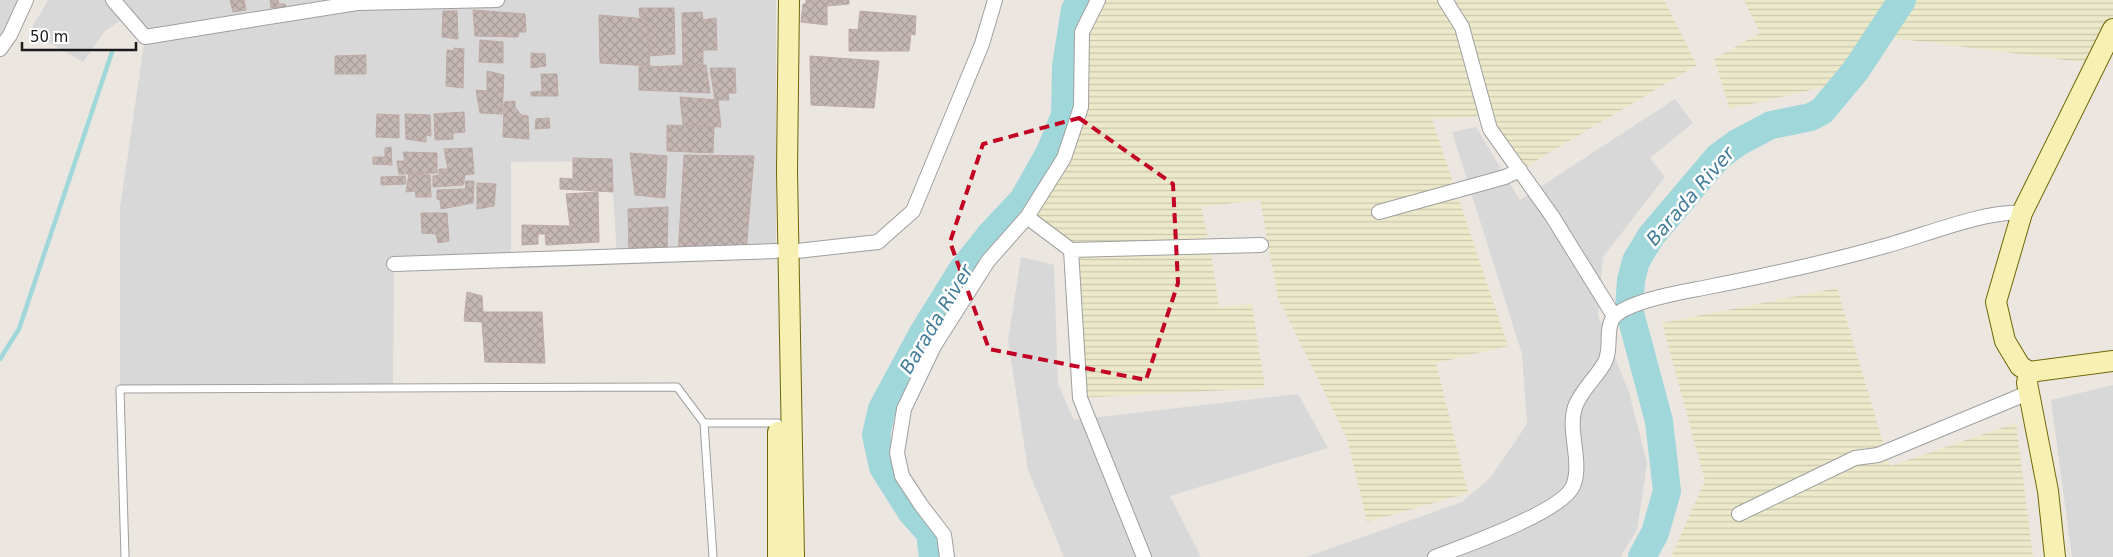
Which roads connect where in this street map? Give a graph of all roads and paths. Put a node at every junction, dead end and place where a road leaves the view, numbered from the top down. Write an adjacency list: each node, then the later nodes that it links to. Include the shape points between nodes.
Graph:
1 (26, 0): 11 (street)
2 (113, 0): 9 (street, via 145,36)
3 (496, 0): 9 (street)
4 (776, 0): 18 (main road)
5 (789, 0): 18 (main road, via 787,171)
6 (995, 0): 18 (street, via 982,44 913,211 878,242)
7 (1098, 0): 15 (street, via 1082,32 1081,107 1064,158)
8 (1445, 0): 12 (street, via 1462,27 1490,129)
9 (357, 1)
10 (2113, 29): 14 (main road)
11 (0, 50)
12 (1520, 170): 13 (street); 20 (street, via 1575,252 1605,304)
13 (1379, 212)
14 (2022, 213): 20 (street, via 1998,213 1812,265 1645,301); 22 (main road, via 1996,302 2005,341 2020,366)
15 (1027, 217): 17 (street); 31 (street, via 983,268 934,346 904,409 897,454 902,476 944,535)
16 (1261, 245): 17 (street)
17 (1071, 250): 32 (street, via 1080,398)
18 (782, 252): 19 (street); 25 (main road); 30 (main road)
19 (394, 264)
20 (1617, 315): 33 (street, via 1610,324 1606,361 1576,406 1573,432 1576,473 1568,494 1524,521)
21 (2113, 361): 22 (main road)
22 (2029, 372): 23 (main road)
23 (2028, 393): 26 (street, via 1878,455 1855,458); 34 (main road, via 2048,491)
24 (704, 423): 25 (lane); 27 (lane, via 677,387 120,389); 28 (lane)
25 (778, 423): 29 (main road)
26 (1739, 514)
27 (125, 557)
28 (713, 557)
29 (778, 557)
30 (794, 557)
31 (947, 557)
32 (1144, 557)
33 (1435, 557)
34 (2055, 557)

